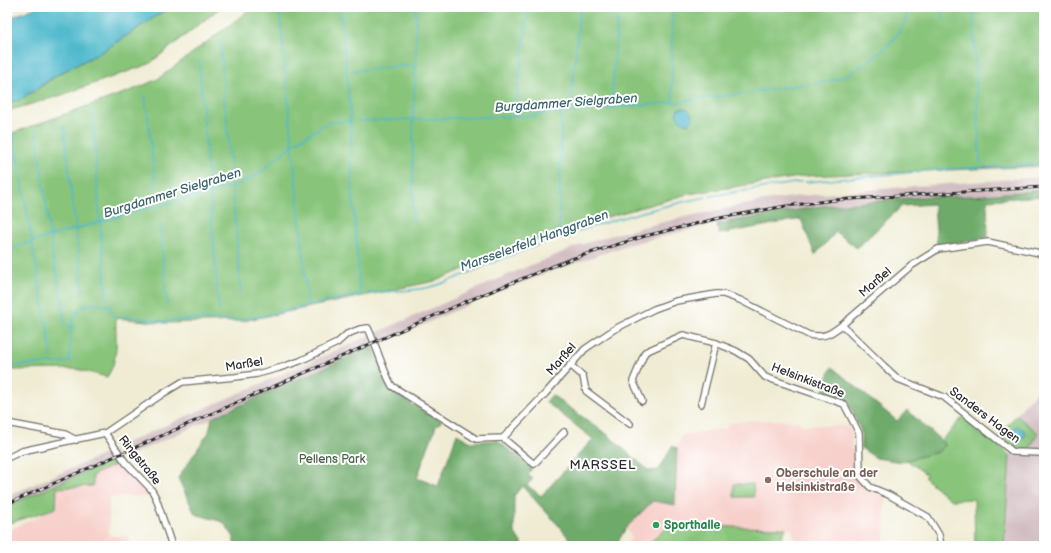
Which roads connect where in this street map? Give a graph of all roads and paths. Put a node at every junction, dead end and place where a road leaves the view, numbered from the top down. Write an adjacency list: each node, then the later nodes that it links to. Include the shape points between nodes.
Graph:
1 (1044, 254): 2 (street, Marßel, via 988,242 938,249 911,266)
2 (842, 325): 4 (street, Marßel, via 820,337 809,335 729,296 697,296 676,300 613,330 585,349); 13 (street, Sanders Hagen, via 898,378 944,396 1013,452)
3 (716, 343): 5 (street, Helsinkistraße, via 683,335 645,352 633,381); 6 (street); 16 (street, Helsinkistraße, via 750,359 765,377 844,404 858,433 860,476 870,486 928,516 939,534)
4 (570, 365): 8 (street, via 584,376 586,391); 11 (street, Marßel)
5 (642, 401)
6 (701, 404)
7 (7, 423): 12 (street, via 65,434)
8 (630, 424)
9 (564, 432): 11 (street, via 534,464)
10 (105, 433): 11 (street, Marßel, via 182,382 257,374 280,368 337,343 347,334 368,328 392,386 476,439); 12 (street); 15 (street, Ringstraße, via 129,466 151,488)
11 (502, 438)
12 (77, 440): 14 (street, via 22,450)
13 (1044, 453)
14 (7, 458)
15 (172, 546)
16 (941, 546)

